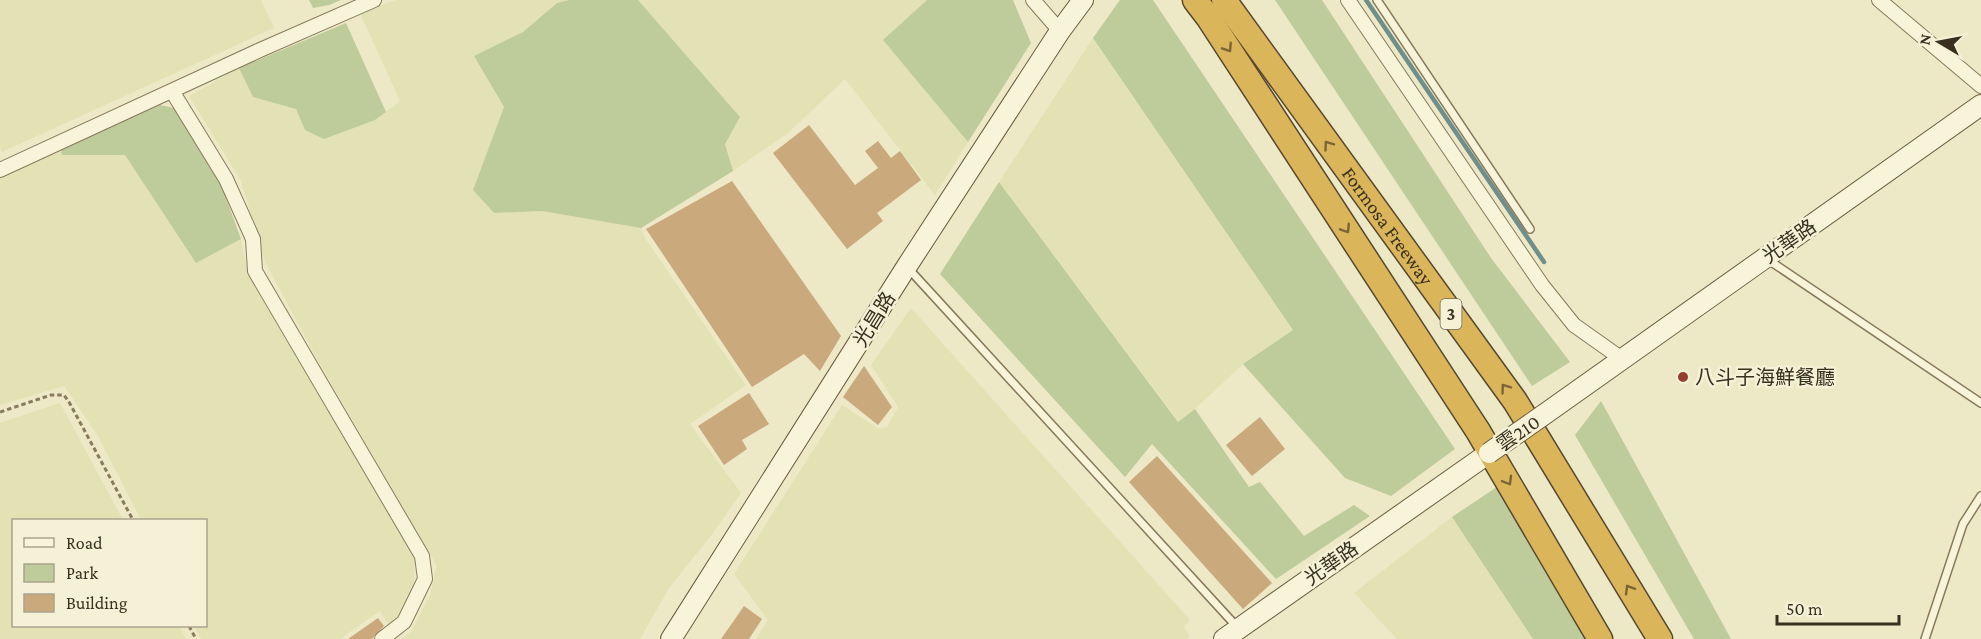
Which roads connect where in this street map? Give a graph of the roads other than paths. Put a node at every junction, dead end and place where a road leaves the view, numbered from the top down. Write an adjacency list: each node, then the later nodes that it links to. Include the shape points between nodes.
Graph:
1 (374, 0): 11 (street)
2 (1033, 0): 9 (street)
3 (1195, 0): 25 (highway, Formosa Freeway / 3, one-way to 25, via 1478,431)
4 (1224, 0): 26 (highway, Formosa Freeway / 3, one-way to 4, via 1515,402)
5 (1348, 0): 17 (street, via 1542,285 1574,325)
6 (1377, 0): 14 (lane)
7 (1879, 0): 10 (street)
8 (1082, 1): 9 (street, 光昌路)
9 (1060, 31): 16 (street, 光昌路)
10 (1981, 86)
11 (172, 91): 13 (street); 23 (street, via 226,179 254,239 255,271 422,556 425,579 404,622)
12 (1981, 105): 15 (street, 光華路 / 雲210)
13 (0, 170)
14 (1530, 229)
15 (1765, 258): 17 (street, 光華路 / 雲210); 19 (lane)
16 (907, 266): 22 (lane); 24 (street, 光昌路)
17 (1622, 359): 18 (street, 光華路 / 雲210)
18 (1596, 377): 20 (street, 雲210 / 雲210, bridge)
19 (1981, 403)
20 (1440, 488): 22 (street, 光華路 / 雲210)
21 (1981, 496): 27 (lane, via 1963,524)
22 (1236, 635)
23 (388, 637)
24 (671, 639)
25 (1600, 639)
26 (1660, 639)
27 (1925, 639)

